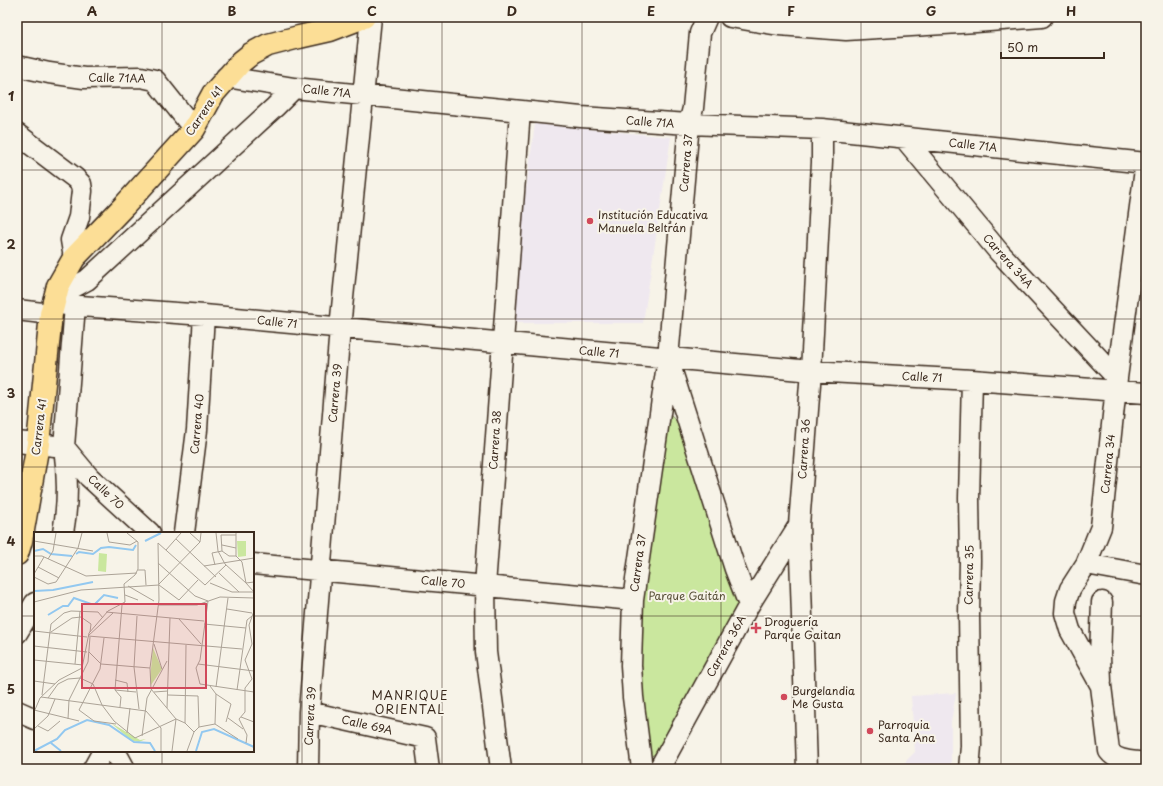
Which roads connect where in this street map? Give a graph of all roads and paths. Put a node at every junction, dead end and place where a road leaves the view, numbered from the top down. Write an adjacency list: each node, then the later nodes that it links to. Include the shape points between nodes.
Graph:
1 (364, 17): 7 (main road, Carrera 41, via 330,30 264,48 251,54)
2 (371, 17): 9 (street, Carrera 39)
3 (707, 17): 11 (street, Carrera 37, via 700,33 693,108)
4 (730, 17): 5 (street, via 779,25 846,30)
5 (1042, 17)
6 (17, 66): 12 (street, Calle 71AA, via 84,78 141,77 155,80)
7 (226, 77): 8 (street, Calle 71A); 12 (main road, Carrera 41, via 213,94)
8 (294, 88): 9 (street, Calle 71A); 19 (street, via 87,280)
9 (363, 95): 10 (street, Calle 71A); 23 (street, Carrera 39)
10 (520, 111): 11 (street, Calle 71A); 24 (street, Carrera 38)
11 (689, 124): 13 (street, Calle 71A); 25 (street, Carrera 37)
12 (194, 129): 18 (main road, Carrera 41)
13 (822, 129): 15 (street, Calle 71A); 26 (street, Carrera 36)
14 (17, 134): 18 (street, via 81,184 80,210 71,240)
15 (905, 138): 16 (street, Calle 71A); 28 (street, Carrera 34A, via 999,252)
16 (1146, 163): 17 (street, Carrera 34)
17 (1144, 190): 28 (street, Carrera 34)
18 (74, 258): 19 (main road, Carrera 41, via 62,277)
19 (53, 305): 20 (street, Calle 71); 21 (street, Calle 71); 30 (main road, Carrera 41)
20 (75, 305): 22 (street, Calle 71); 31 (street)
21 (17, 310)
22 (204, 315): 23 (street, Calle 71); 35 (street, Carrera 40, via 197,430)
23 (340, 328): 24 (street, Calle 71); 39 (street, Carrera 39)
24 (502, 343): 25 (street, Calle 71); 41 (street, Carrera 38)
25 (668, 358): 26 (street, Calle 71); 42 (street, Carrera 37); 45 (street, Carrera 37)
26 (811, 371): 27 (street, Calle 71); 32 (street, Carrera 36)
27 (972, 380): 28 (street, Calle 71); 62 (street, Carrera 35, via 969,498)
28 (1116, 384): 29 (street, Calle 71); 38 (street, Carrera 34, via 1101,527)
29 (1146, 393)
30 (28, 443): 31 (street); 36 (main road, Carrera 41, via 21,541)
31 (64, 447): 33 (street, via 67,470); 34 (street, Calle 70, via 88,477)
32 (798, 525): 45 (street, Carrera 36A); 61 (street, Carrera 36)
33 (63, 532)
34 (149, 532)
35 (184, 532)
36 (17, 554)
37 (254, 564): 39 (street, Calle 70)
38 (1086, 564): 40 (street); 47 (street, Carrera 34, via 1070,589 1065,613 1070,630)
39 (320, 570): 41 (street, Calle 70); 49 (street, Carrera 39)
40 (1146, 575)
41 (485, 586): 42 (street, Calle 70); 58 (street, Carrera 38, via 486,652)
42 (633, 600): 59 (street, Carrera 37, via 630,665)
43 (1102, 602): 47 (street)
44 (34, 605): 46 (street)
45 (749, 605): 60 (street, Carrera 36A)
46 (17, 633)
47 (1101, 686): 53 (street, Carrera 34, via 1109,751 1117,759)
48 (17, 711): 50 (street)
49 (309, 712): 56 (street, Carrera 39); 57 (street, Calle 69A, via 425,738)
50 (34, 719)
51 (102, 752): 54 (street)
52 (112, 752): 55 (street)
53 (1146, 763)
54 (93, 769)
55 (125, 769)
56 (308, 769)
57 (429, 769)
58 (501, 769)
59 (642, 769)
60 (659, 769)
61 (807, 769)
62 (969, 769)

